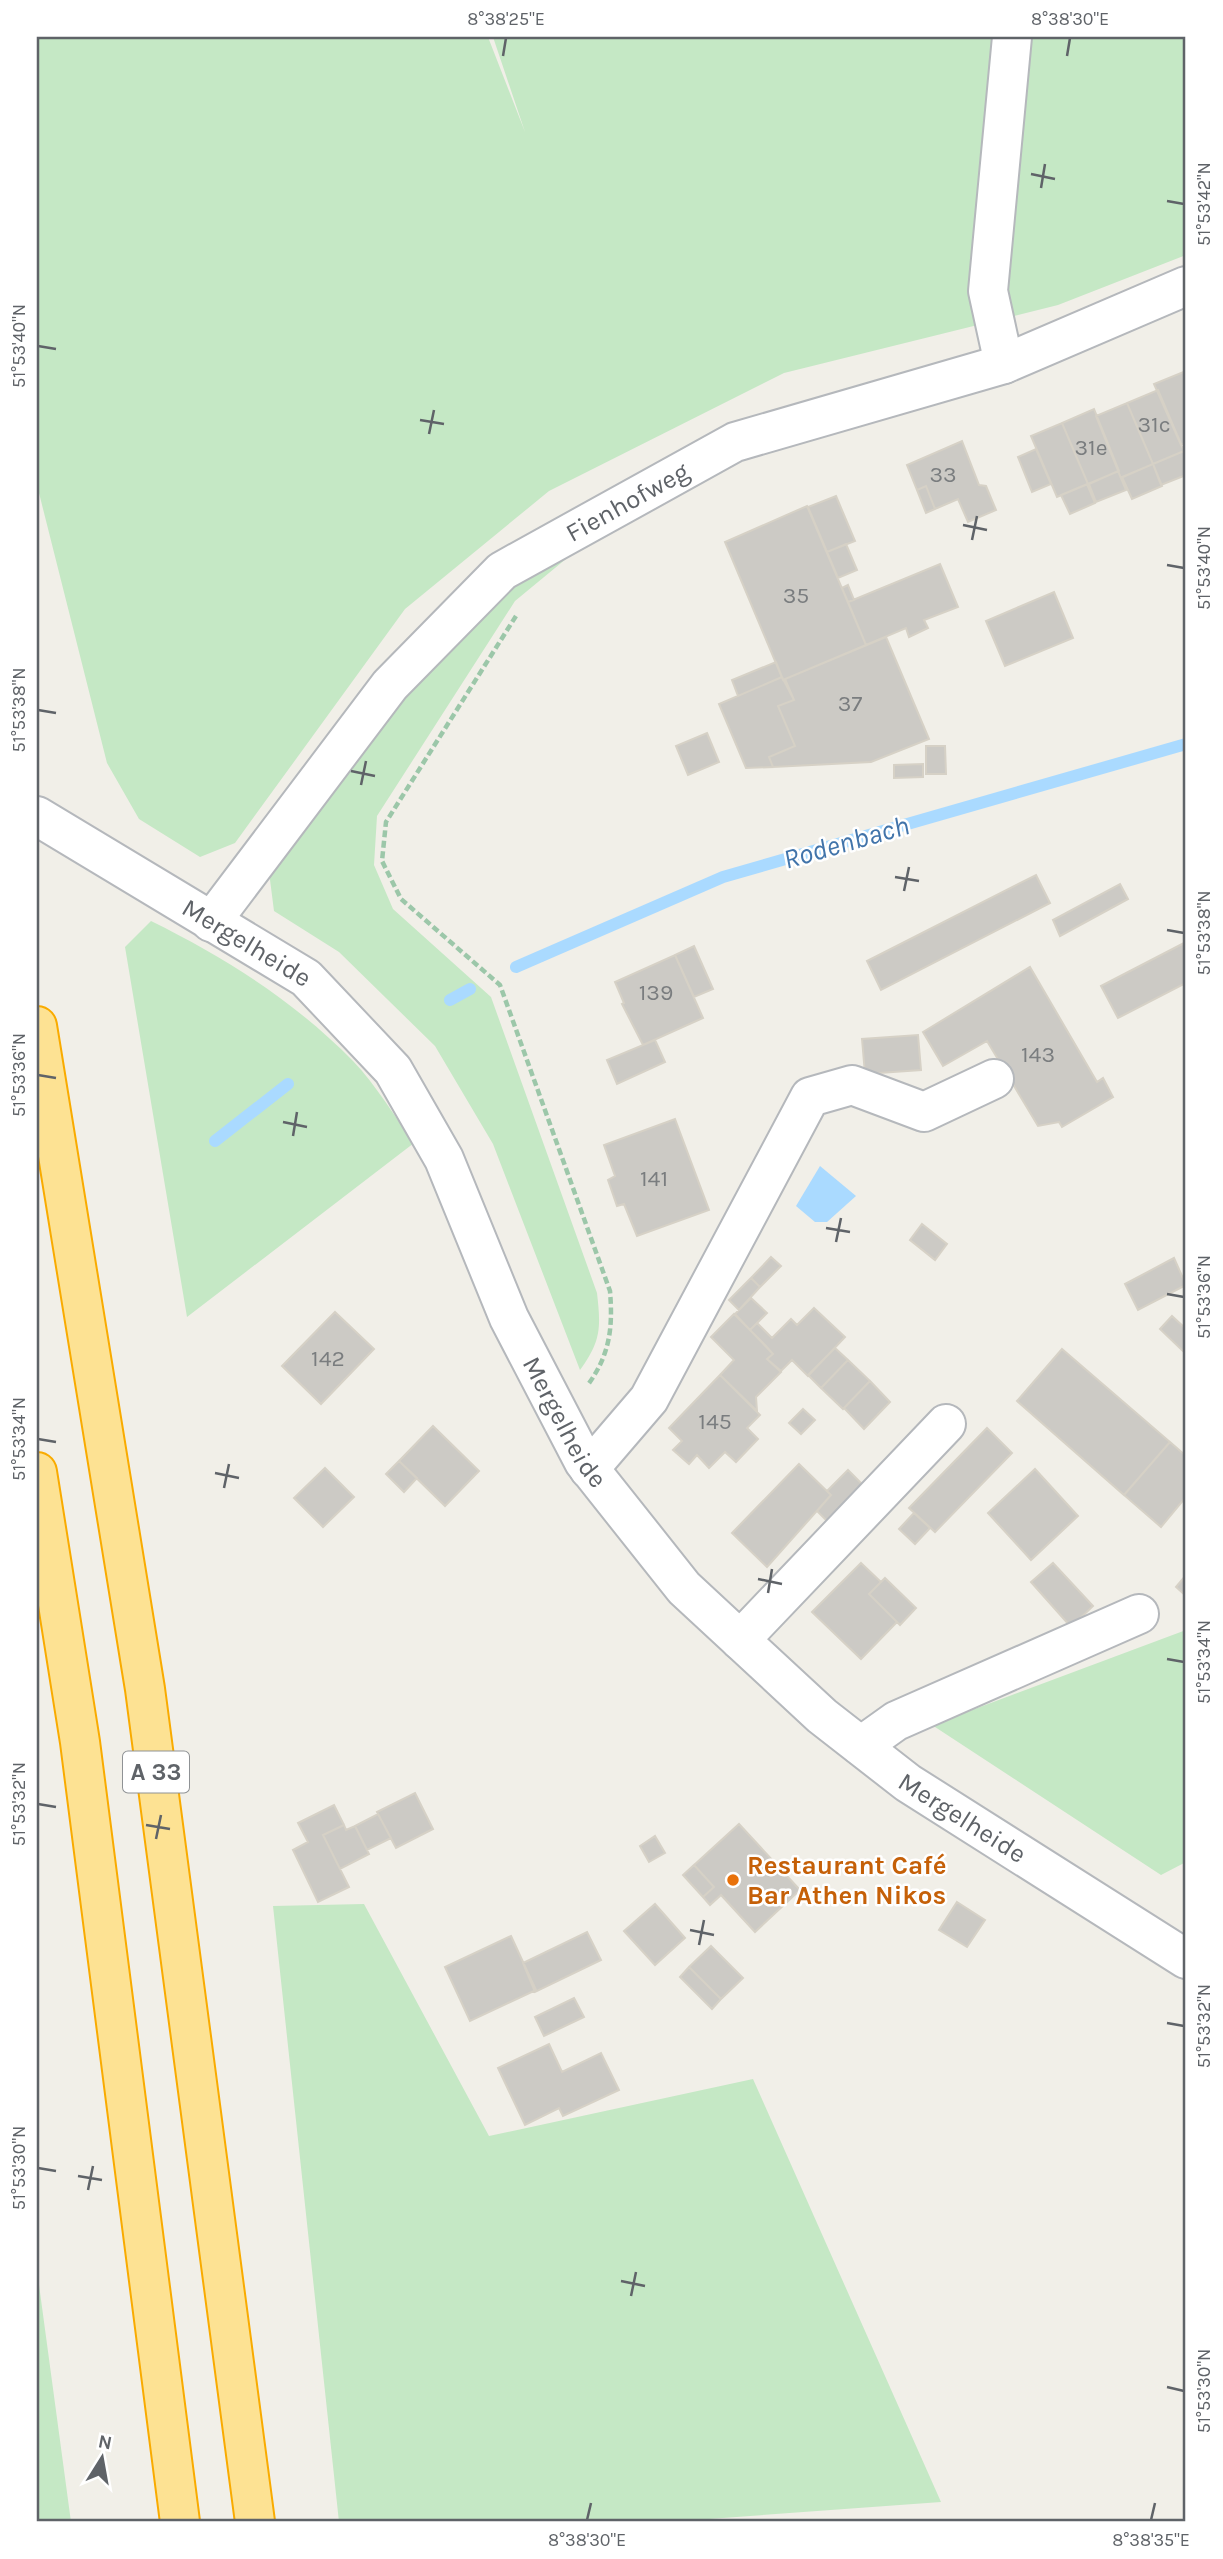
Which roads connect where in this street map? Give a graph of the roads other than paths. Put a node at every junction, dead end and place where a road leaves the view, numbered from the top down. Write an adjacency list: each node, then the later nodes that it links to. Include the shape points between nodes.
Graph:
1 (1012, 37): 3 (street, via 988,291)
2 (1186, 286): 3 (street, Fienhofweg)
3 (1004, 364): 5 (street, Fienhofweg, via 735,442 502,571 390,685)
4 (37, 816): 5 (street, Mergelheide)
5 (211, 922): 9 (street, Mergelheide, via 306,978 393,1070 444,1159 509,1318)
6 (37, 1026): 16 (highway, A 33, via 145,1689)
7 (994, 1079): 9 (street, via 923,1112 852,1085 810,1097 649,1399)
8 (946, 1424): 12 (street)
9 (589, 1469): 12 (street, Mergelheide, via 684,1588)
10 (37, 1472): 15 (highway, A 33, via 80,1742)
11 (1139, 1614): 13 (street, via 897,1721)
12 (740, 1640): 13 (street, Mergelheide)
13 (861, 1746): 14 (street, Mergelheide, via 908,1783)
14 (1186, 1959)
15 (180, 2522)
16 (255, 2522)

